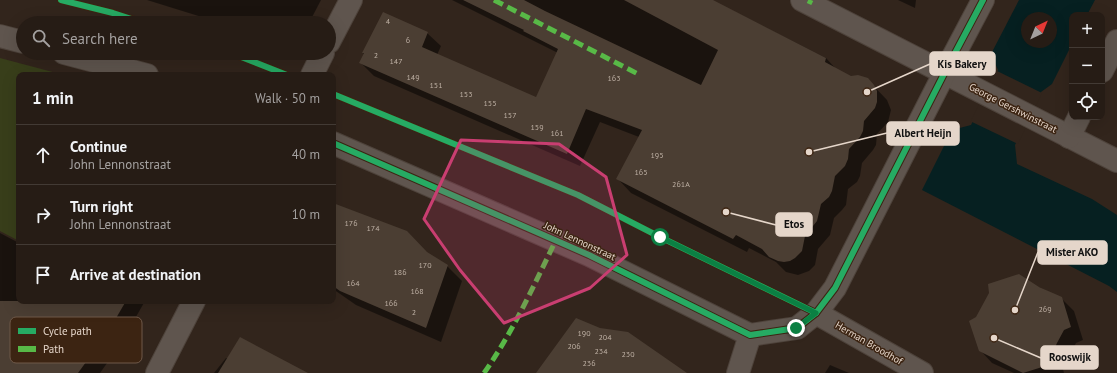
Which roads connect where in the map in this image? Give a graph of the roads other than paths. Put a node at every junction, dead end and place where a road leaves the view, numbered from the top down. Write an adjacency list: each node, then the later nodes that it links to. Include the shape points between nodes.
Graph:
1 (351, 0): 4 (street)
2 (802, 0): 13 (street, George Gershwinstraat)
3 (983, 0): 13 (street)
4 (336, 29)
5 (0, 36): 6 (street)
6 (16, 40)
7 (1117, 41): 10 (street)
8 (90, 60): 11 (street)
9 (320, 60): 12 (street)
10 (1105, 65)
11 (136, 72)
12 (314, 72)
13 (945, 72): 15 (street, George Gershwinstraat); 19 (street, via 835,288)
14 (1078, 120): 15 (street)
15 (1069, 137): 17 (street, George Gershwinstraat)
16 (336, 144): 20 (street, John Lennonstraat, via 589,255)
17 (1117, 162)
18 (192, 304): 21 (street)
19 (816, 313): 20 (street, via 796,328); 23 (street, Herman Broodhof)
20 (750, 335): 22 (street)
21 (157, 373)
22 (738, 373)
23 (922, 373)

